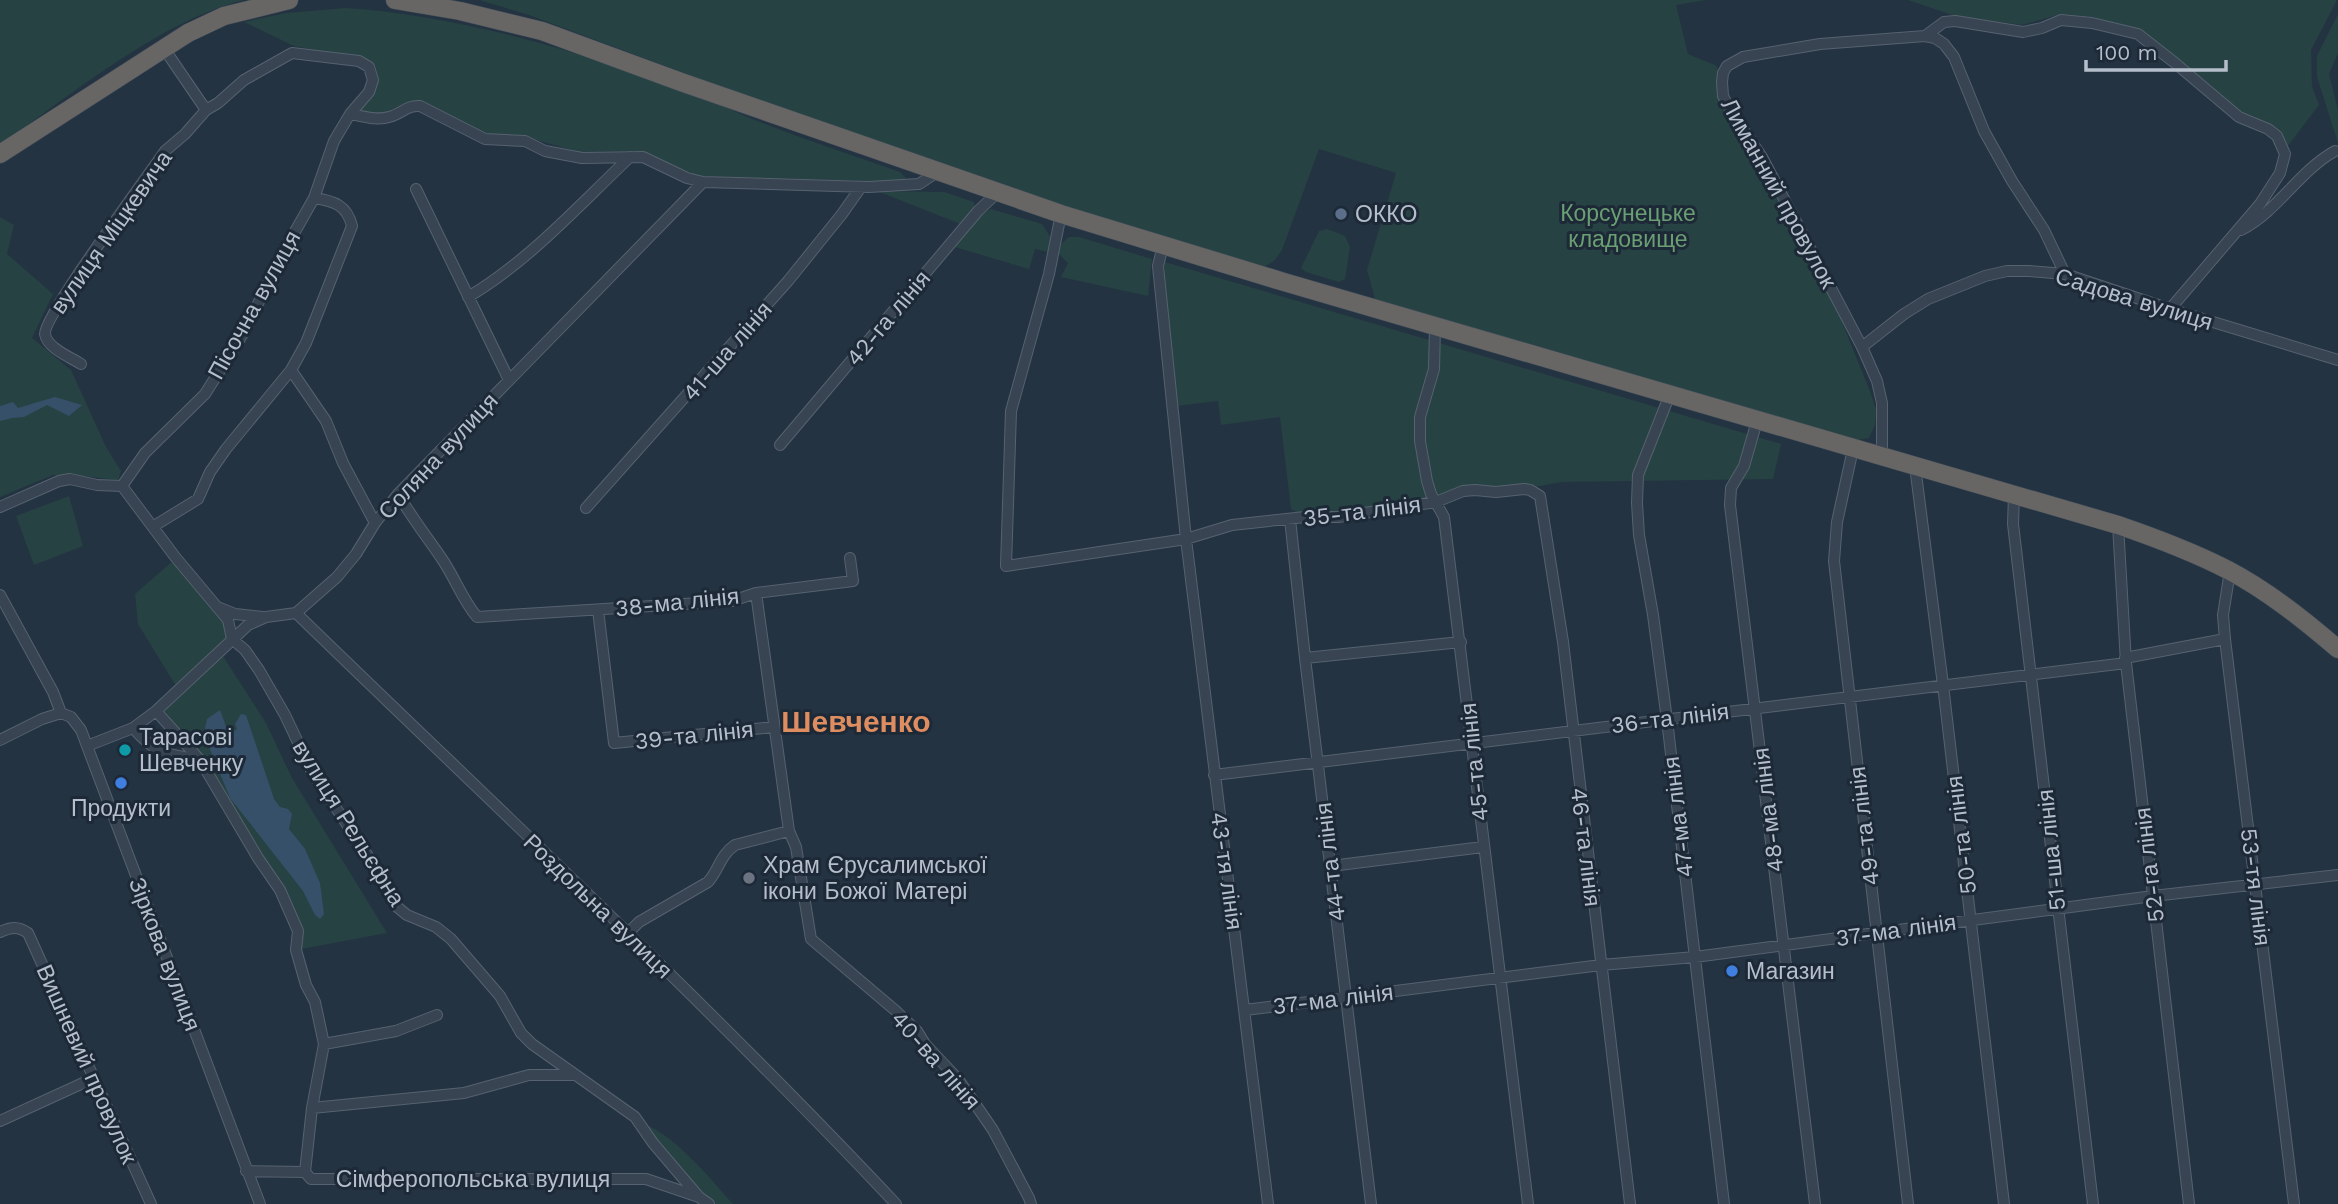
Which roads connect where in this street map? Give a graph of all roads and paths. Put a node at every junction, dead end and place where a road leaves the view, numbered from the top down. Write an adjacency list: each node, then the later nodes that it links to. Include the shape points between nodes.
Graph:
1 (289, 0): 4 (highway, via 224,16)
2 (395, 0): 11 (highway, via 460,10 542,31)
3 (1924, 36): 18 (street, via 1944,22 2023,32 2061,20 2137,34 2239,117 2277,136 2284,154 2280,173); 20 (street, via 1944,44 1954,57 1984,131 2045,230); 24 (street, Лиманний провулок, via 1787,48 1744,57 1723,73 1723,96 1762,157)
4 (163, 47): 6 (street); 9 (highway)
5 (369, 67): 6 (street, вулиця Міцкевича, via 353,60 292,53 244,80); 7 (street, Пісочна вулиця, via 373,72 369,92)
6 (205, 110): 26 (street, вулиця Міцкевича, via 165,151 47,324 49,344)
7 (350, 114): 10 (street, via 382,119 411,105 420,106 485,139 524,141 545,151 582,158); 16 (street, Пісочна вулиця, via 334,141)
8 (2335, 151): 18 (street, via 2256,221)
9 (0, 154)
10 (630, 157): 12 (street, via 643,157); 21 (street, via 497,280)
11 (937, 173): 13 (street, via 919,184); 15 (highway)
12 (703, 182): 13 (street); 28 (street, Соляна вулиця)
13 (861, 187): 41 (street, 41-ша лінія, via 788,281)
14 (416, 189): 21 (street)
15 (998, 192): 17 (highway); 31 (street, 42-га лінія)
16 (314, 198): 27 (street, via 339,204 352,226); 35 (street, Пісочна вулиця, via 227,361 205,394 145,453)
17 (1061, 214): 19 (highway); 46 (street, via 1011,411 1006,566)
18 (2232, 234): 22 (street)
19 (1163, 245): 23 (highway); 46 (street, 43-тя лінія, via 1158,266 1160,300)
20 (2065, 274): 22 (street, Садова вулиця); 24 (street, Садова вулиця, via 2007,271 1985,276 1928,299)
21 (468, 298): 28 (street)
22 (2170, 309): 25 (street, Садова вулиця)
23 (1435, 326): 29 (highway); 39 (street, 45-та лінія, via 1434,369 1420,417 1420,442)
24 (1862, 347): 33 (street, Лиманний провулок, via 1882,403)
25 (2338, 360)
26 (81, 364)
27 (291, 370): 43 (street, via 326,421); 45 (street, via 226,449 198,499)
28 (509, 380): 37 (street, Соляна вулиця)
29 (1670, 394): 30 (highway); 67 (street, 47-ма лінія, via 1638,475 1637,503)
30 (1757, 421): 32 (highway); 64 (street, 48-ма лінія, via 1744,466 1731,488 1730,505)
31 (779, 445)
32 (1853, 449): 33 (highway); 63 (street, 49-та лінія, via 1835,540)
33 (1882, 457): 34 (highway)
34 (1915, 466): 38 (highway); 62 (street, 50-та лінія)
35 (122, 486): 40 (street, via 59,481); 45 (street, вулиця Рельєфна)
36 (1536, 493): 39 (street, 35-та лінія, via 1524,489 1463,491); 70 (street, 46-та лінія, via 1542,502)
37 (398, 494): 43 (street, Соляна вулиця); 52 (street, 38-ма лінія, via 477,617)
38 (2014, 495): 44 (highway); 61 (street, 51-ша лінія, via 2013,524)
39 (1436, 502): 42 (street, 35-та лінія, via 1338,517); 57 (street, 45-та лінія, via 1444,517)
40 (0, 507)
41 (586, 508)
42 (1290, 519): 46 (street, 35-та лінія, via 1231,525); 59 (street, 44-та лінія)
43 (376, 523): 53 (street, Соляна вулиця, via 337,577)
44 (2118, 525): 48 (highway); 60 (street, 52-га лінія)
45 (154, 526): 51 (street, вулиця Рельєфна)
46 (1186, 539): 76 (street, 43-тя лінія)
47 (850, 558): 49 (street, 38-ма лінія, via 853,581)
48 (2230, 571): 56 (street, 53-тя лінія, via 2223,615); 58 (highway, via 2284,605)
49 (756, 593): 52 (street, 38-ма лінія, via 732,601); 68 (street)
50 (0, 595): 66 (street)
51 (218, 607): 54 (street); 55 (street, вулиця Рельєфна, via 228,620)
52 (598, 610): 68 (street, 39-та лінія, via 614,743)
53 (296, 613): 54 (street); 87 (street, Роздольна вулиця)
54 (266, 617): 55 (street)
55 (232, 639): 65 (street); 96 (street, вулиця Рельєфна, via 259,670 312,772 396,906 451,939 500,996 521,1033)
56 (2225, 639): 60 (street, 36-та лінія); 81 (street, 53-тя лінія)
57 (1461, 642): 59 (street); 72 (street, 45-та лінія)
58 (2338, 649)
59 (1305, 658): 75 (street, 44-та лінія)
60 (2125, 661): 61 (street, 36-та лінія); 82 (street, 52-га лінія)
61 (2032, 674): 62 (street, 36-та лінія); 83 (street, 51-ша лінія)
62 (1943, 685): 63 (street, 36-та лінія); 84 (street, 50-та лінія)
63 (1849, 697): 64 (street, 36-та лінія); 86 (street, 49-та лінія)
64 (1756, 707): 67 (street, 36-та лінія); 88 (street, 48-ма лінія)
65 (156, 711): 69 (street); 74 (street)
66 (61, 713): 71 (street); 73 (street, Зіркова вулиця, via 77,722)
67 (1667, 720): 70 (street, 36-та лінія); 89 (street, 47-ма лінія)
68 (774, 727): 77 (street)
69 (133, 728): 73 (street); 74 (street, via 159,751)
70 (1572, 730): 72 (street, 36-та лінія); 90 (street, 46-та лінія)
71 (0, 740)
72 (1472, 743): 75 (street, 36-та лінія); 78 (street, 45-та лінія)
73 (87, 746): 100 (street, Зіркова вулиця)
74 (200, 760): 95 (street, via 280,890 298,931 296,950)
75 (1318, 762): 76 (street, 36-та лінія); 79 (street, 44-та лінія)
76 (1214, 775): 93 (street, 43-тя лінія)
77 (789, 831): 87 (street, via 735,845 708,882 639,922); 107 (street, 40-ва лінія, via 796,846 811,939 903,1017 958,1079 993,1130)
78 (1483, 847): 79 (street); 91 (street, 45-та лінія)
79 (1331, 866): 92 (street, 44-та лінія)
80 (2338, 875): 81 (street, 37-ма лінія)
81 (2256, 884): 82 (street, 37-ма лінія); 118 (street, 53-тя лінія)
82 (2153, 896): 83 (street, 37-ма лінія); 117 (street, 52-га лінія)
83 (2057, 910): 84 (street, 37-ма лінія); 116 (street, 51-ша лінія)
84 (1971, 920): 86 (street, 37-ма лінія); 115 (street, 50-та лінія)
85 (0, 932): 97 (street, Вишневий провулок, via 20,928 28,933)
86 (1877, 932): 88 (street, 37-ма лінія); 114 (street, 49-та лінія)
87 (627, 934): 106 (street, Роздольна вулиця)
88 (1784, 946): 89 (street, 37-ма лінія); 113 (street, 48-ма лінія)
89 (1695, 957): 90 (street, 37-ма лінія); 112 (street, 47-ма лінія)
90 (1601, 965): 91 (street, 37-ма лінія); 111 (street, 46-та лінія)
91 (1500, 978): 92 (street, 37-ма лінія); 110 (street, 45-та лінія)
92 (1346, 997): 93 (street, 37-ма лінія); 109 (street, 44-та лінія)
93 (1245, 1010): 108 (street, 43-тя лінія)
94 (437, 1015): 95 (street, via 396,1031)
95 (324, 1044): 98 (street)
96 (575, 1075): 98 (street, via 529,1075 464,1093); 102 (street, вулиця Рельєфна, via 635,1116)
97 (94, 1078): 99 (street); 103 (street, Вишневий провулок)
98 (312, 1108): 101 (street)
99 (0, 1121)
100 (246, 1171): 101 (street, Сімферопольська вулиця); 104 (street, Зіркова вулиця)
101 (305, 1172): 102 (street, Сімферопольська вулиця, via 311,1179 646,1179)
102 (699, 1197): 105 (street, вулиця Рельєфна)
103 (150, 1204)
104 (260, 1204)
105 (709, 1204)
106 (896, 1204)
107 (1031, 1204)
108 (1268, 1204)
109 (1371, 1204)
110 (1528, 1204)
111 (1630, 1204)
112 (1724, 1204)
113 (1815, 1204)
114 (1908, 1204)
115 (2004, 1204)
116 (2093, 1204)
117 (2189, 1204)
118 (2294, 1204)

